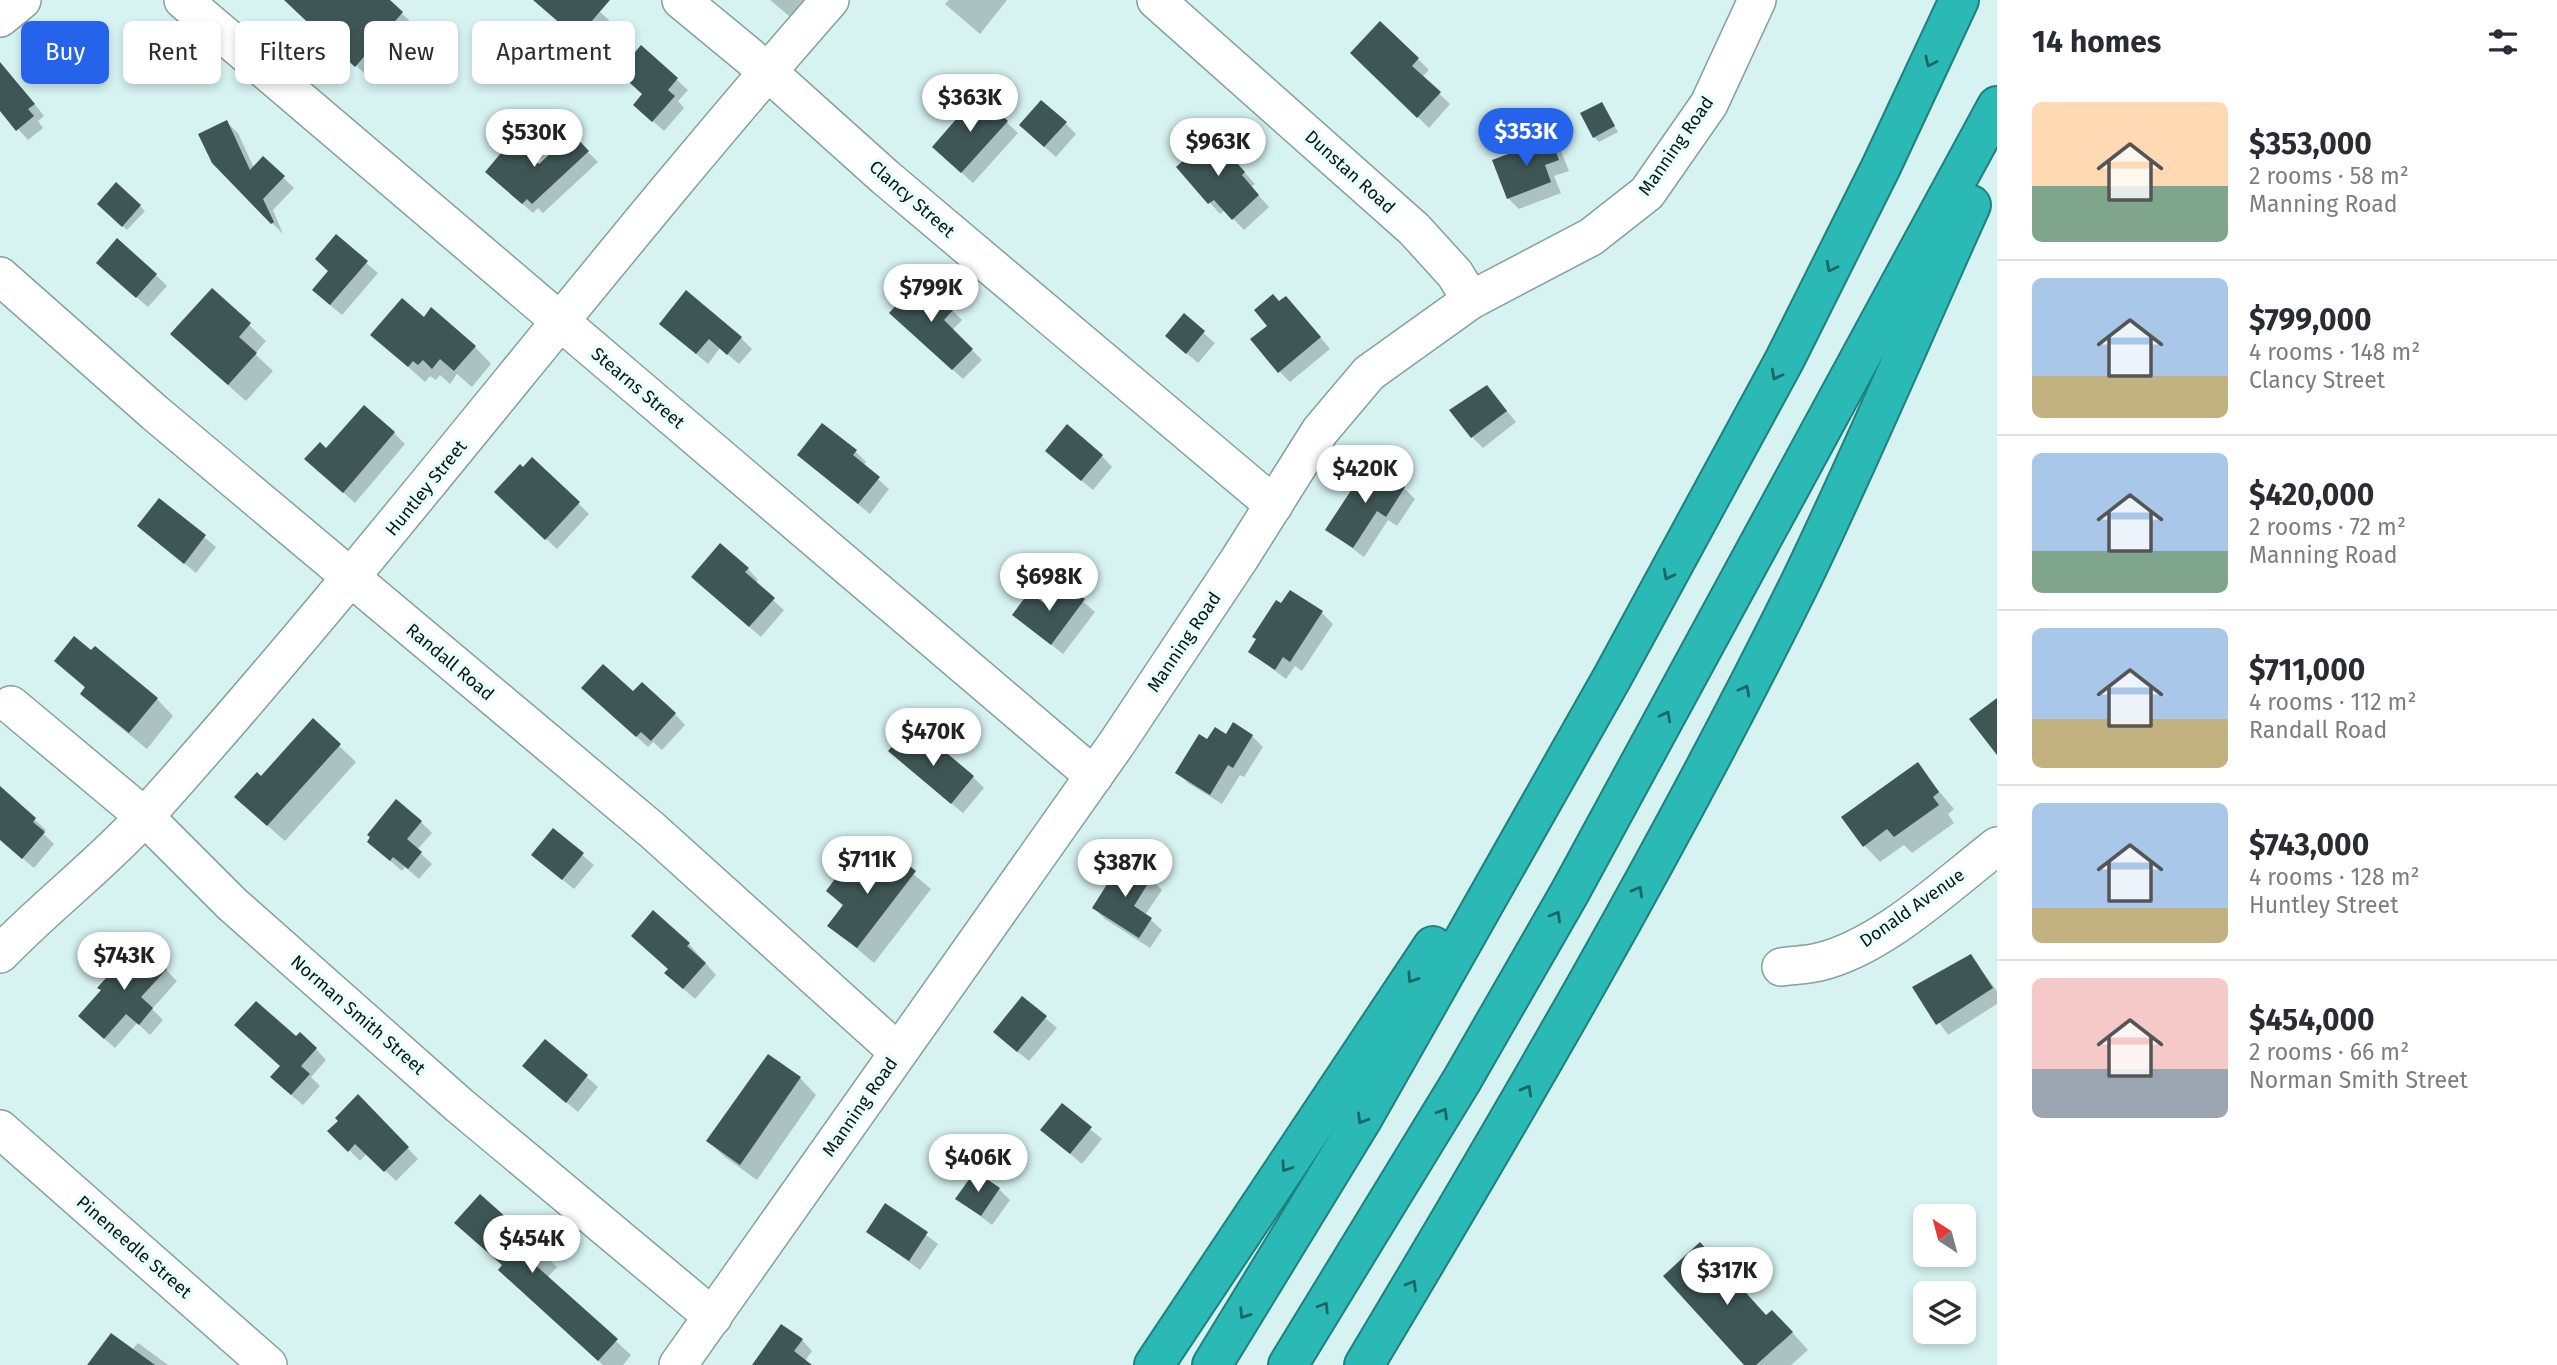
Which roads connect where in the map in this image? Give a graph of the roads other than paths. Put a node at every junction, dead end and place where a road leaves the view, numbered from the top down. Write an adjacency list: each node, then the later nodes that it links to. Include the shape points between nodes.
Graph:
1 (22, 0): 8 (street)
2 (183, 0): 14 (street, Stearns Street)
3 (681, 0): 9 (street, Clancy Street)
4 (830, 0): 9 (street, Huntley Street)
5 (1156, 0): 13 (street, Dunstan Road, via 1414,229 1455,274)
6 (1757, 0): 13 (street, Manning Road, via 1709,104 1647,193 1591,237)
7 (1959, 0): 17 (highway, one-way to 17, via 1785,359)
8 (0, 18)
9 (767, 71): 14 (street, Huntley Street); 15 (street, Clancy Street, via 885,177)
10 (1997, 106): 31 (highway, one-way to 10, via 1570,892)
11 (1997, 146): 32 (highway, one-way to 11, via 1508,1125 1752,679)
12 (0, 276): 16 (street, Randall Road)
13 (1471, 300): 15 (street, Manning Road, via 1369,373 1320,430)
14 (560, 324): 16 (street, Huntley Street); 19 (street, Stearns Street)
15 (1273, 505): 19 (street, Manning Road)
16 (351, 579): 20 (street, Huntley Street); 24 (street, Randall Road, via 652,830)
17 (1613, 676): 29 (highway, one-way to 29); 30 (highway, one-way to 30, via 1364,1115)
18 (11, 705): 20 (street, Norman Smith Street)
19 (1094, 776): 24 (street, Manning Road)
20 (145, 817): 22 (street, Huntley Street); 26 (street, Norman Smith Street, via 232,904 459,1105)
21 (1997, 846): 23 (street, Donald Avenue, via 1926,902 1856,947 1821,962)
22 (0, 954)
23 (1782, 967)
24 (898, 1052): 26 (street, Manning Road)
25 (0, 1129): 27 (street, Pineneedle Street)
26 (713, 1317): 28 (street, Manning Road)
27 (268, 1365)
28 (678, 1365)
29 (1154, 1365)
30 (1212, 1365)
31 (1289, 1365)
32 (1364, 1365)

